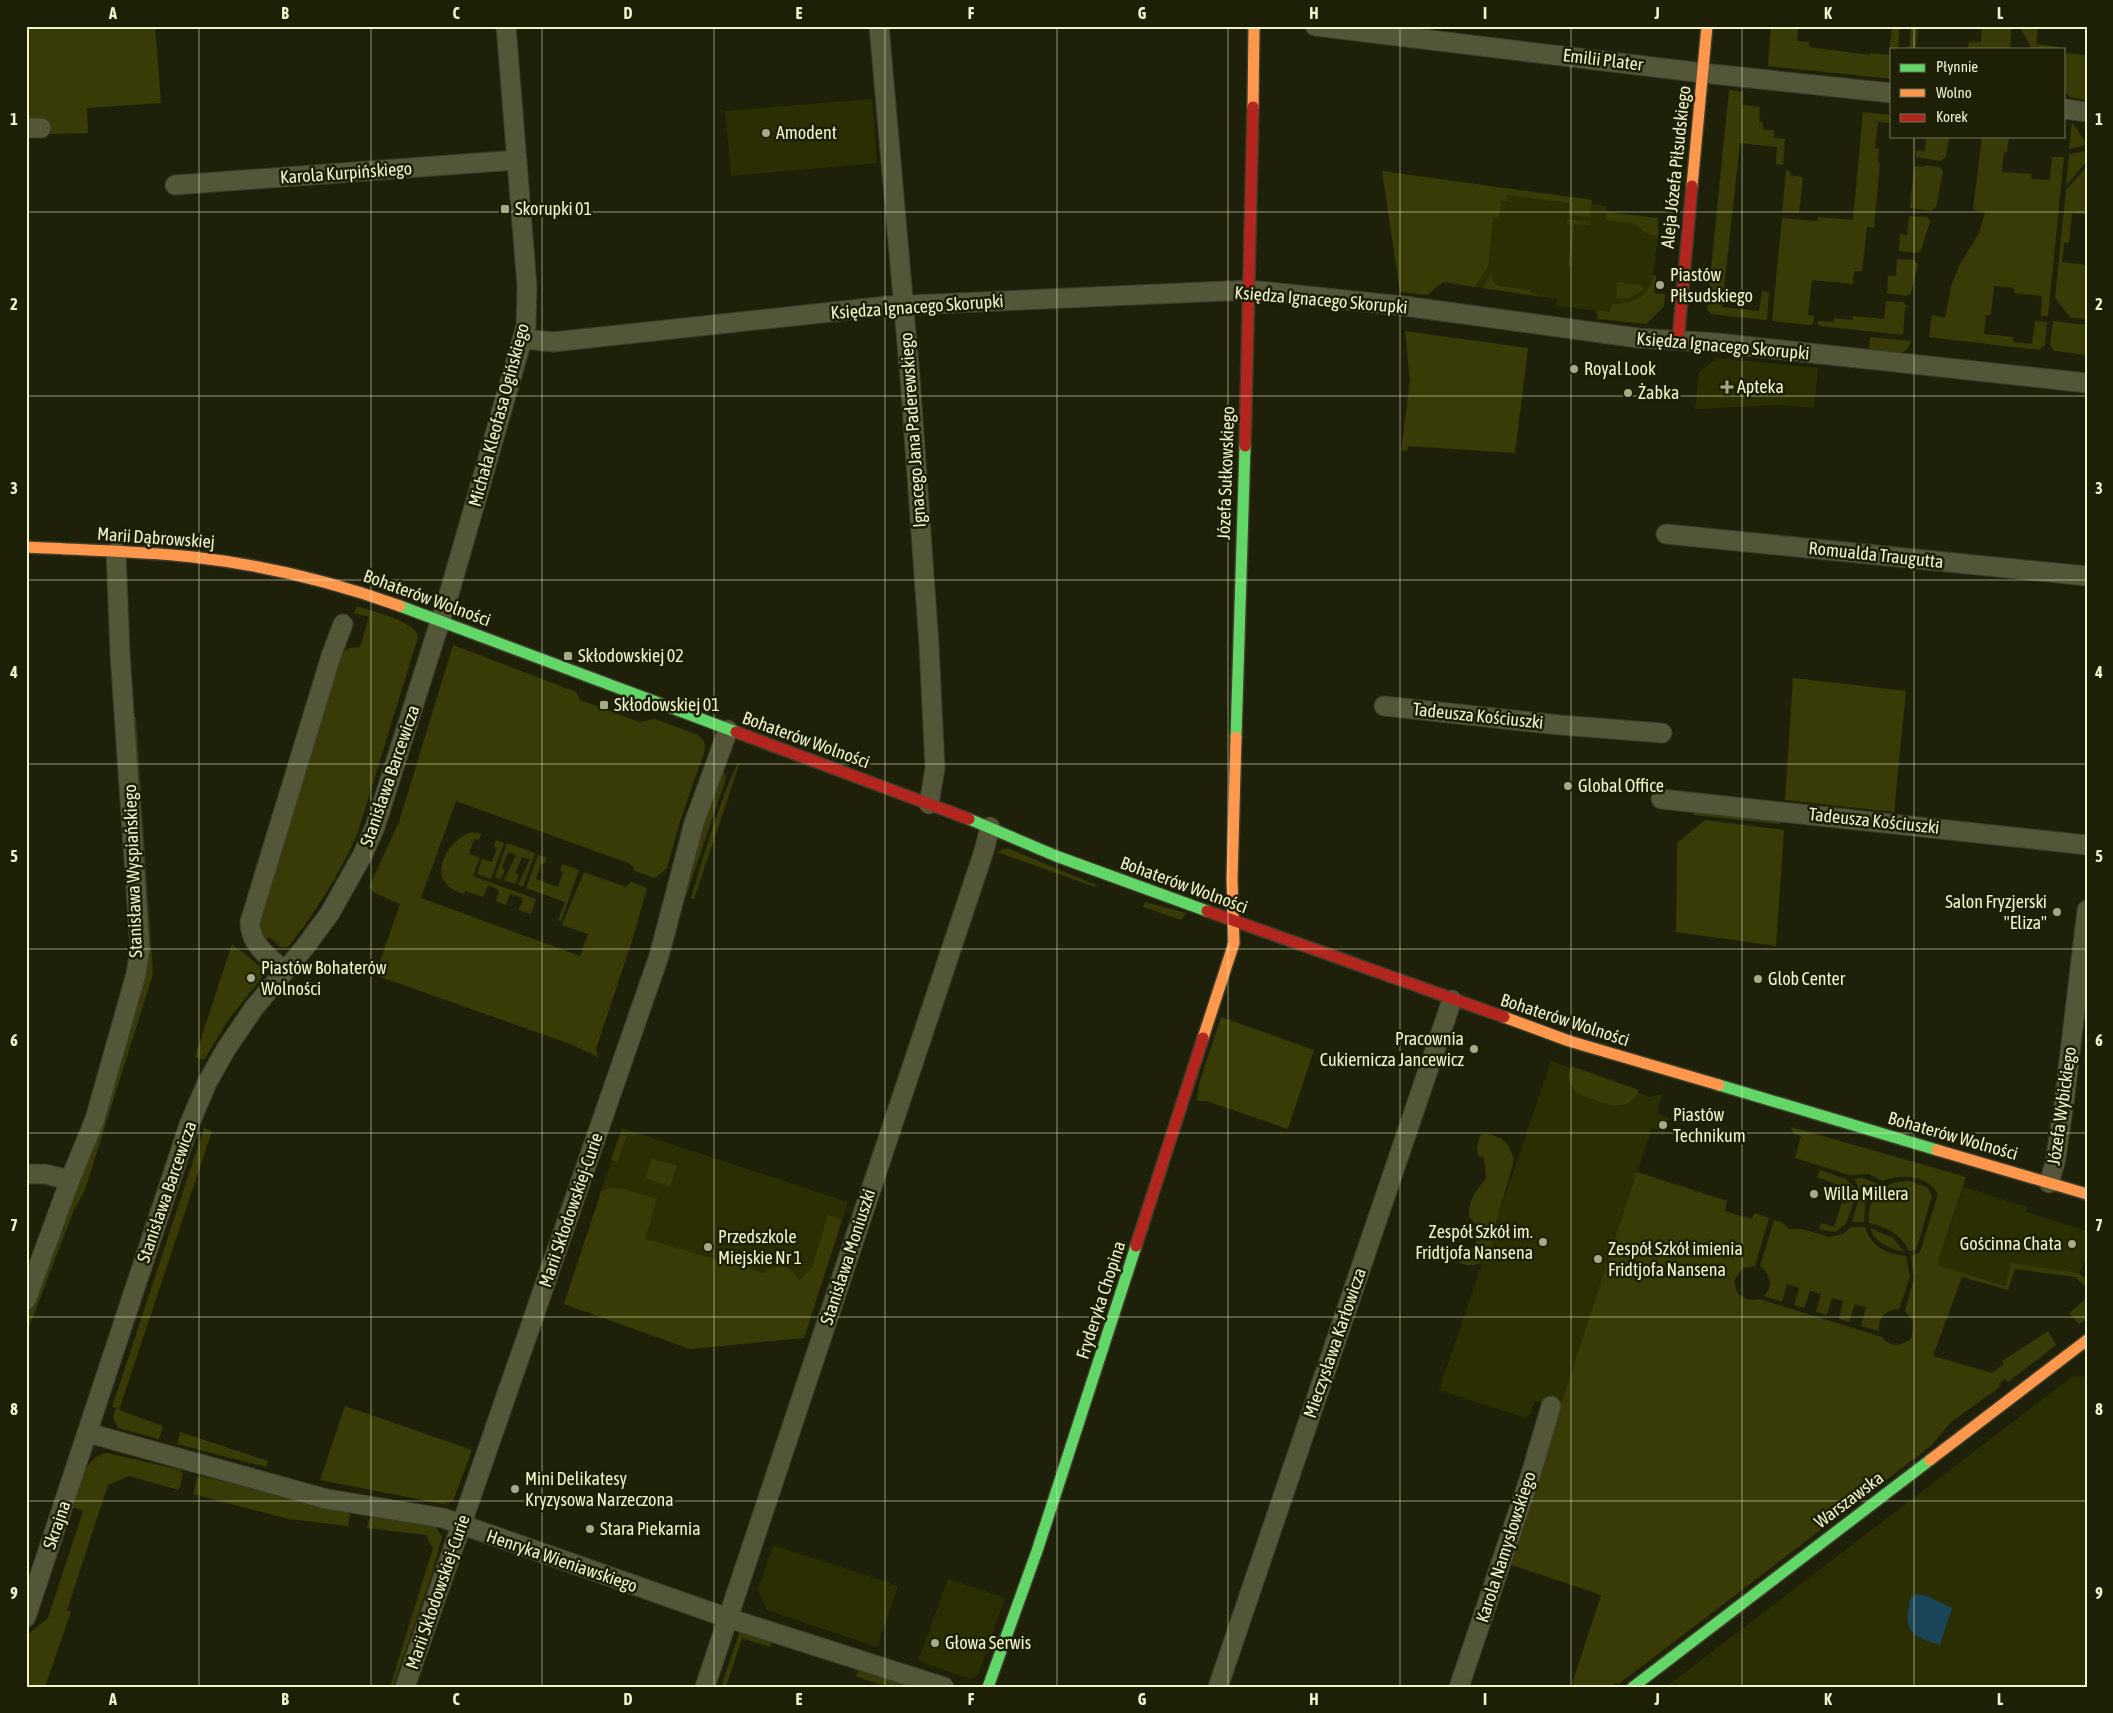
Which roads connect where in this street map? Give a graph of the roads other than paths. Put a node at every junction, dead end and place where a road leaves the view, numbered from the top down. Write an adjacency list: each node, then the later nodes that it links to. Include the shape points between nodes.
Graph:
1 (506, 26): 10 (street, Michała Kleofasa Ogińskiego)
2 (878, 26): 13 (street, Ignacego Jana Paderewskiego)
3 (1254, 26): 12 (street, Józefa Sułkowskiego)
4 (1315, 26): 6 (street, Emilii Plater)
5 (1707, 26): 6 (street, Aleja Józefa Piłsudskiego)
6 (1703, 73): 7 (street, Emilii Plater); 15 (street, Aleja Józefa Piłsudskiego)
7 (1890, 93)
8 (2066, 109): 9 (street)
9 (2087, 112)
10 (517, 160): 11 (street, Karola Kurpińskiego); 14 (street, Michała Kleofasa Ogińskiego, via 527,296)
11 (174, 185)
12 (1249, 290): 13 (street, Księdza Ignacego Skorupki); 15 (street, Księdza Ignacego Skorupki); 32 (street, Józefa Sułkowskiego, via 1232,879)
13 (903, 305): 14 (street, Księdza Ignacego Skorupki, via 553,342); 28 (street, Ignacego Jana Paderewskiego, via 930,654 934,768)
14 (524, 339): 22 (street, Michała Kleofasa Ogińskiego)
15 (1678, 341): 16 (street, Księdza Ignacego Skorupki)
16 (2087, 383)
17 (1666, 534): 21 (street, Romualda Traugutta)
18 (26, 548): 19 (street, Marii Dąbrowskiej)
19 (116, 552): 20 (street, Marii Dąbrowskiej, via 192,557); 36 (street, Stanisława Wyspiańskiego, via 140,949 96,1119)
20 (282, 571): 22 (street, Bohaterów Wolności, via 356,590)
21 (2087, 576)
22 (440, 620): 25 (street, Bohaterów Wolności); 33 (street, Stanisława Barcewicza, via 372,834 338,900 314,936)
23 (343, 624): 33 (street, via 250,922 257,945)
24 (1384, 706): 26 (street, Tadeusza Kościuszki)
25 (728, 730): 28 (street, Bohaterów Wolności); 43 (street, Marii Skłodowskiej-Curie, via 694,823 659,956)
26 (1662, 733)
27 (1661, 799): 30 (street, Tadeusza Kościuszki)
28 (929, 804): 29 (street, Bohaterów Wolności)
29 (990, 827): 32 (street, Bohaterów Wolności, via 1056,856); 45 (street, Stanisława Moniuszki)
30 (2087, 845)
31 (2087, 910): 37 (street, Józefa Wybickiego, via 2064,1103)
32 (1234, 921): 34 (street, Bohaterów Wolności); 49 (street, Fryderyka Chopina, via 1234,943 1040,1541)
33 (285, 970): 42 (street, Stanisława Barcewicza, via 237,1032 200,1098)
34 (1452, 1000): 37 (street, Bohaterów Wolności, via 1597,1050); 50 (street, Mieczysława Karłowicza)
35 (26, 1174): 36 (street, via 45,1174)
36 (70, 1180): 39 (street, Stanisława Wyspiańskiego)
37 (2049, 1182): 38 (street, Bohaterów Wolności)
38 (2087, 1194)
39 (26, 1300)
40 (2087, 1340): 52 (street, Warszawska)
41 (1551, 1406): 51 (street, Karola Namysłowskiego)
42 (88, 1433): 43 (street, Henryka Wieniawskiego, via 327,1499 443,1518); 44 (street, Skrajna)
43 (460, 1525): 45 (street, Henryka Wieniawskiego); 46 (street, Marii Skłodowskiej-Curie)
44 (26, 1617)
45 (728, 1618): 47 (street, Stanisława Moniuszki); 48 (street, Henryka Wieniawskiego)
46 (405, 1687)
47 (705, 1687)
48 (944, 1687)
49 (988, 1687)
50 (1218, 1687)
51 (1459, 1687)
52 (1633, 1687)

